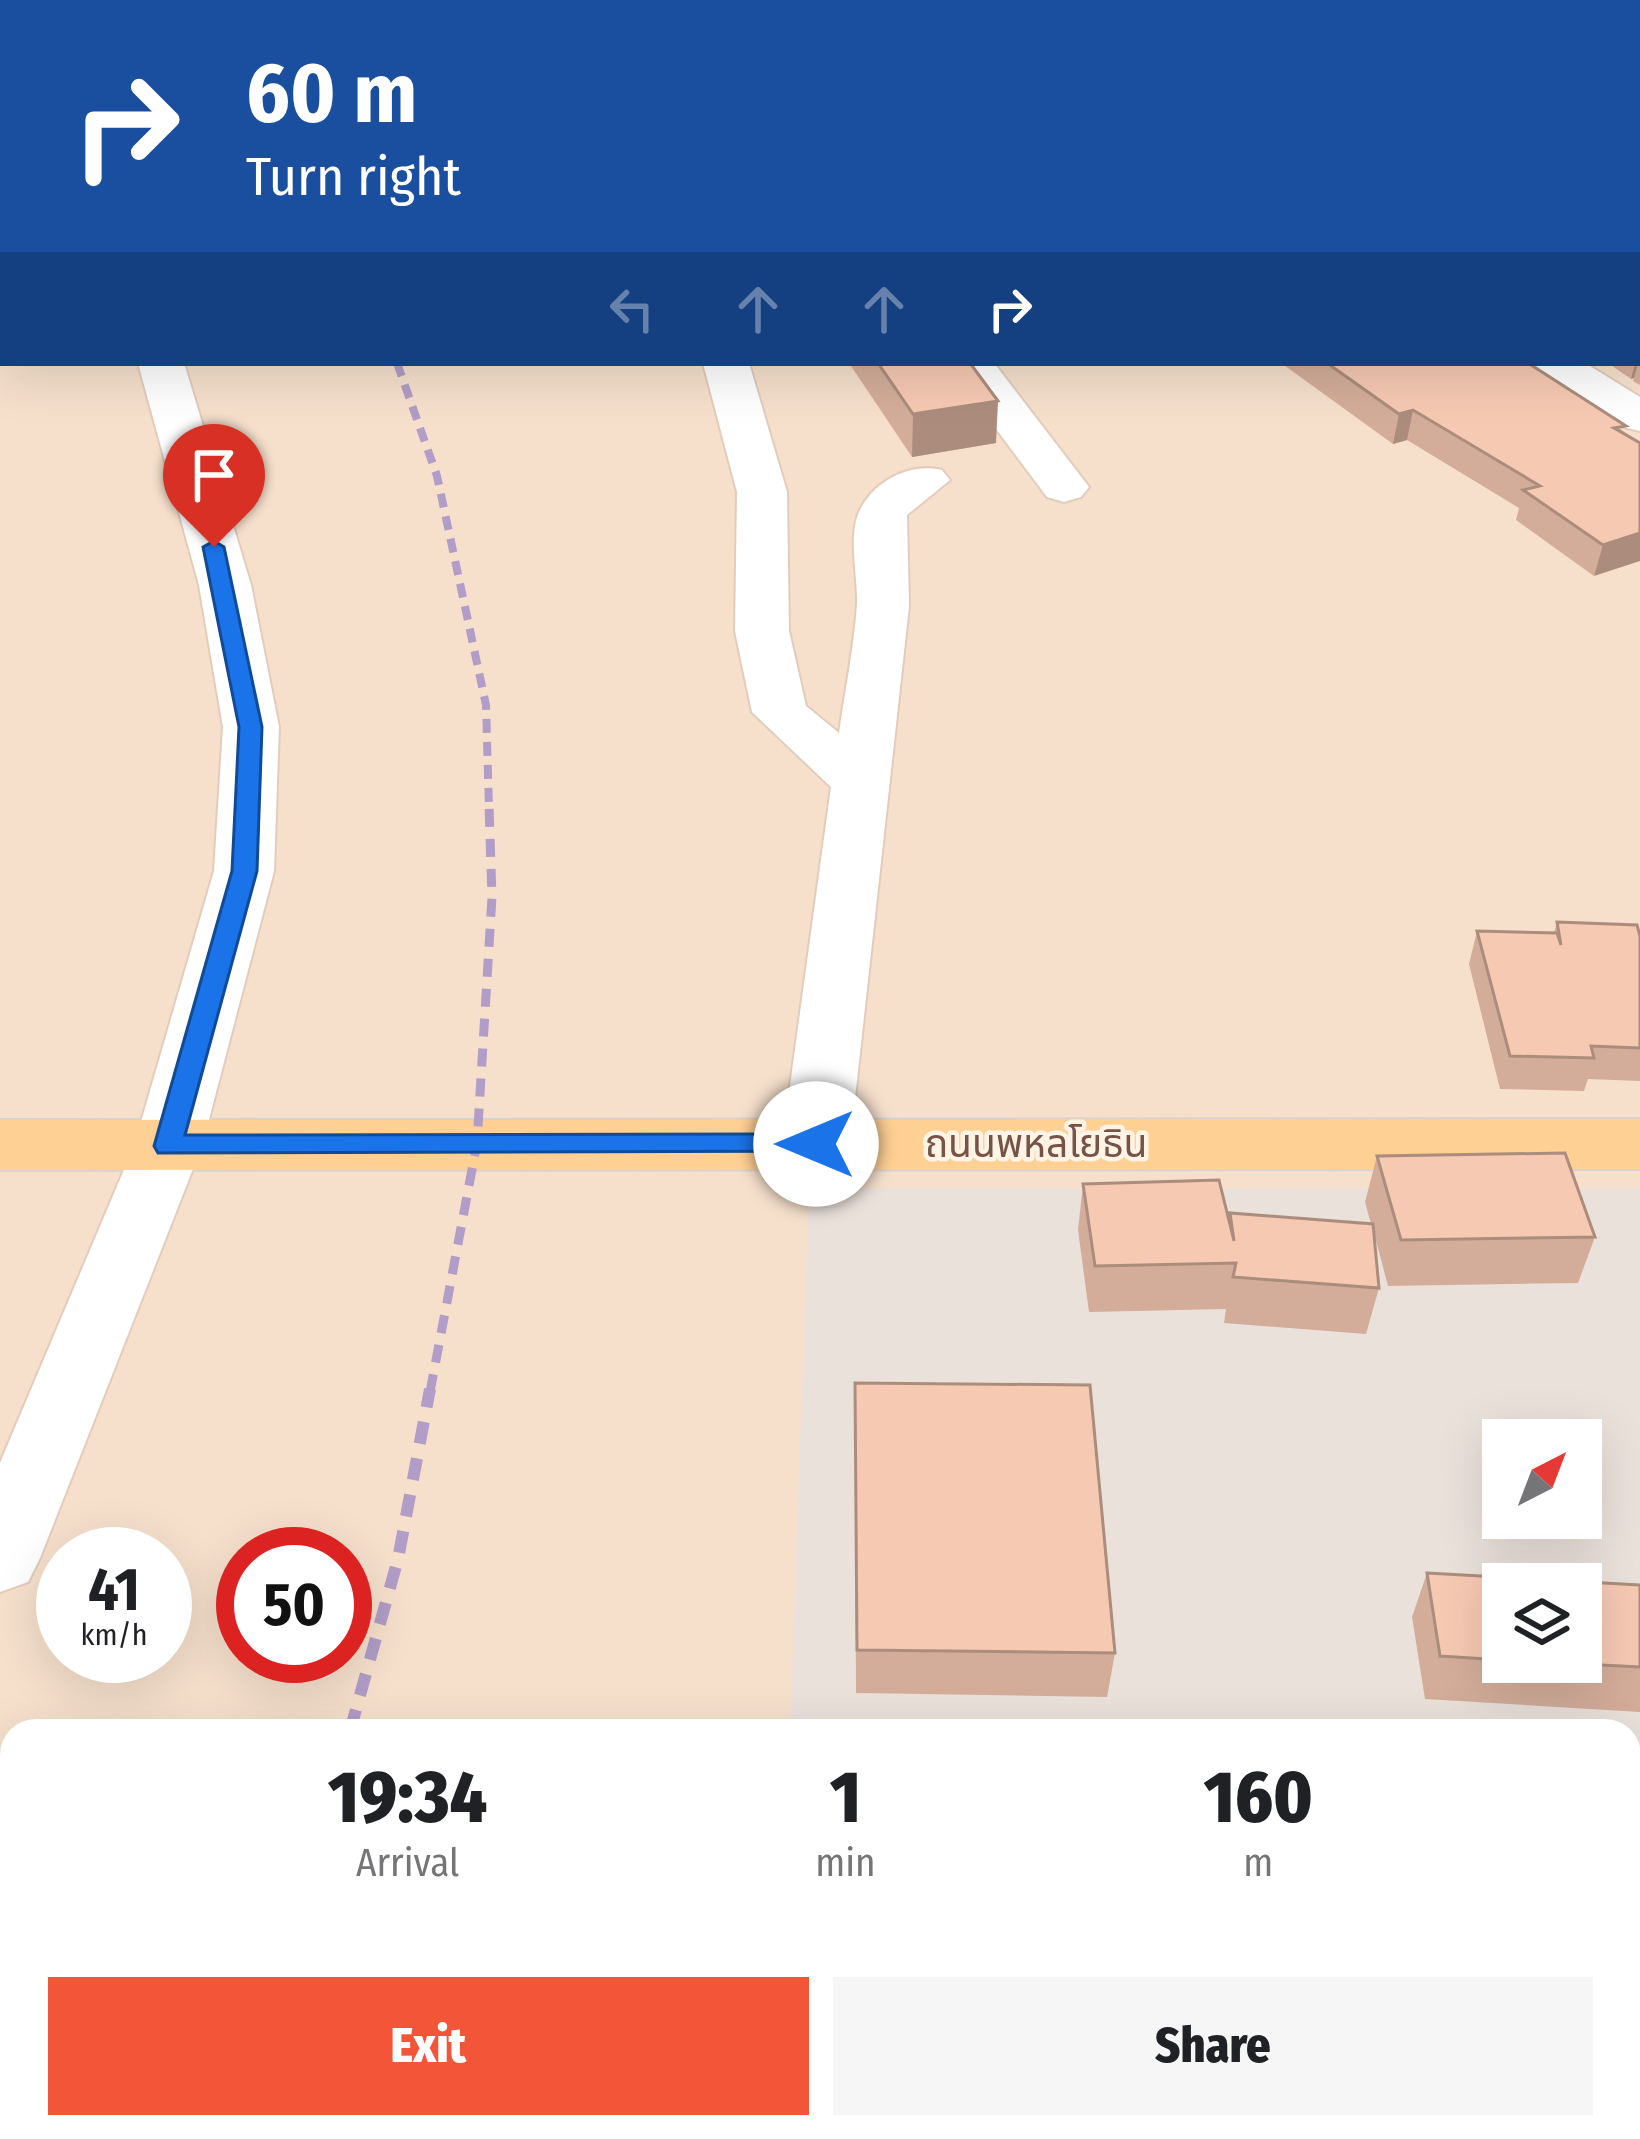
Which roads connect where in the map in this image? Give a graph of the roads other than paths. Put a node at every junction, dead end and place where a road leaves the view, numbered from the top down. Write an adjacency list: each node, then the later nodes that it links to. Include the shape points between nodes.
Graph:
1 (161, 366): 12 (street, via 225,585 251,727 244,871)
2 (727, 366): 8 (street, via 762,491 762,631 780,712)
3 (972, 366): 7 (street)
4 (1557, 366): 5 (street)
5 (1640, 417)
6 (925, 480): 8 (street, via 882,514 884,606)
7 (1064, 487)
8 (861, 782): 9 (street)
9 (816, 1144): 10 (main road, ถนนพหลโยธิน); 12 (main road, ถนนพหลโยธิน)
10 (1640, 1144)
11 (0, 1145): 12 (main road, ถนนพหลโยธิน)
12 (168, 1146): 13 (street)
13 (0, 1558)

